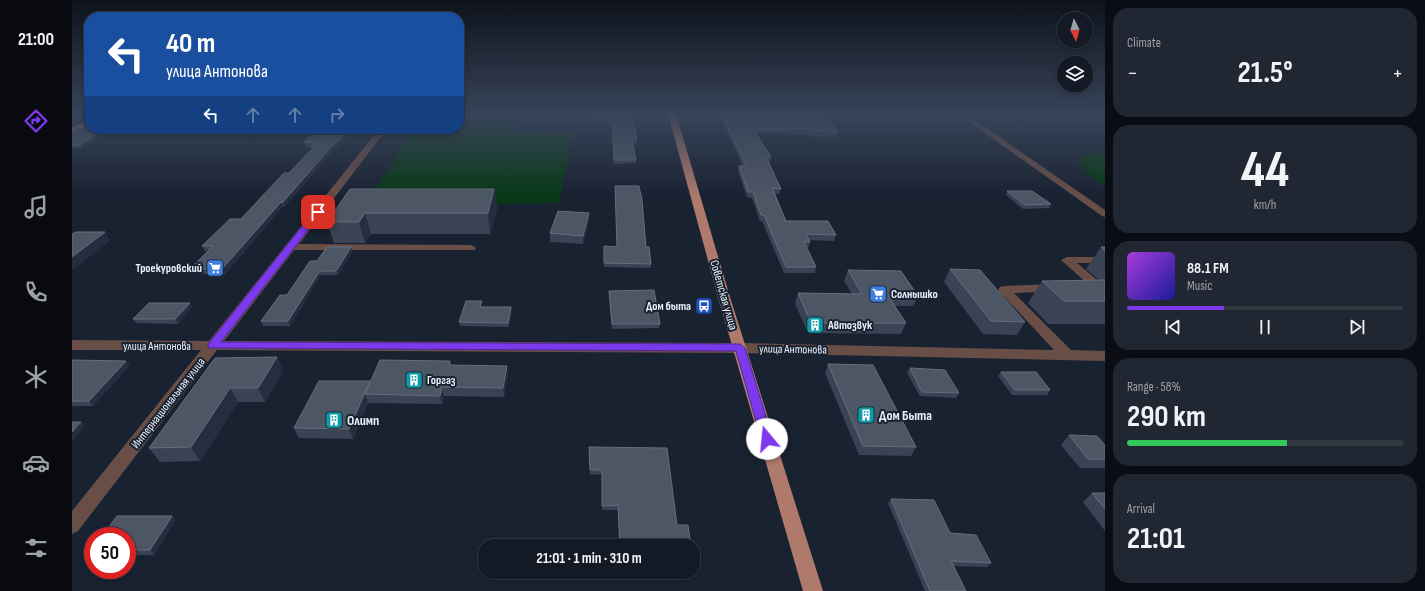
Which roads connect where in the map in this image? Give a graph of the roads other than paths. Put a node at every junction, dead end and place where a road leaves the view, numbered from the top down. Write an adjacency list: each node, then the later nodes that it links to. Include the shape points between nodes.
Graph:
1 (373, 142): 5 (street, Интернациональная улица)
2 (680, 142): 12 (main road, Советская улица)
3 (1001, 142): 4 (street)
4 (1105, 214)
5 (290, 247): 6 (street); 11 (street, Интернациональная улица)
6 (471, 248)
7 (1105, 260): 9 (street, via 1067,260 1098,287)
8 (1067, 288): 13 (street, via 1004,290)
9 (1082, 288)
10 (72, 345): 11 (street, улица Антонова)
11 (213, 346): 12 (street, улица Антонова); 15 (street, Интернациональная улица)
12 (740, 348): 13 (street, улица Антонова); 16 (main road, Советская улица)
13 (1068, 356): 14 (street, улица Антонова)
14 (1105, 356)
15 (72, 525)
16 (813, 591)

